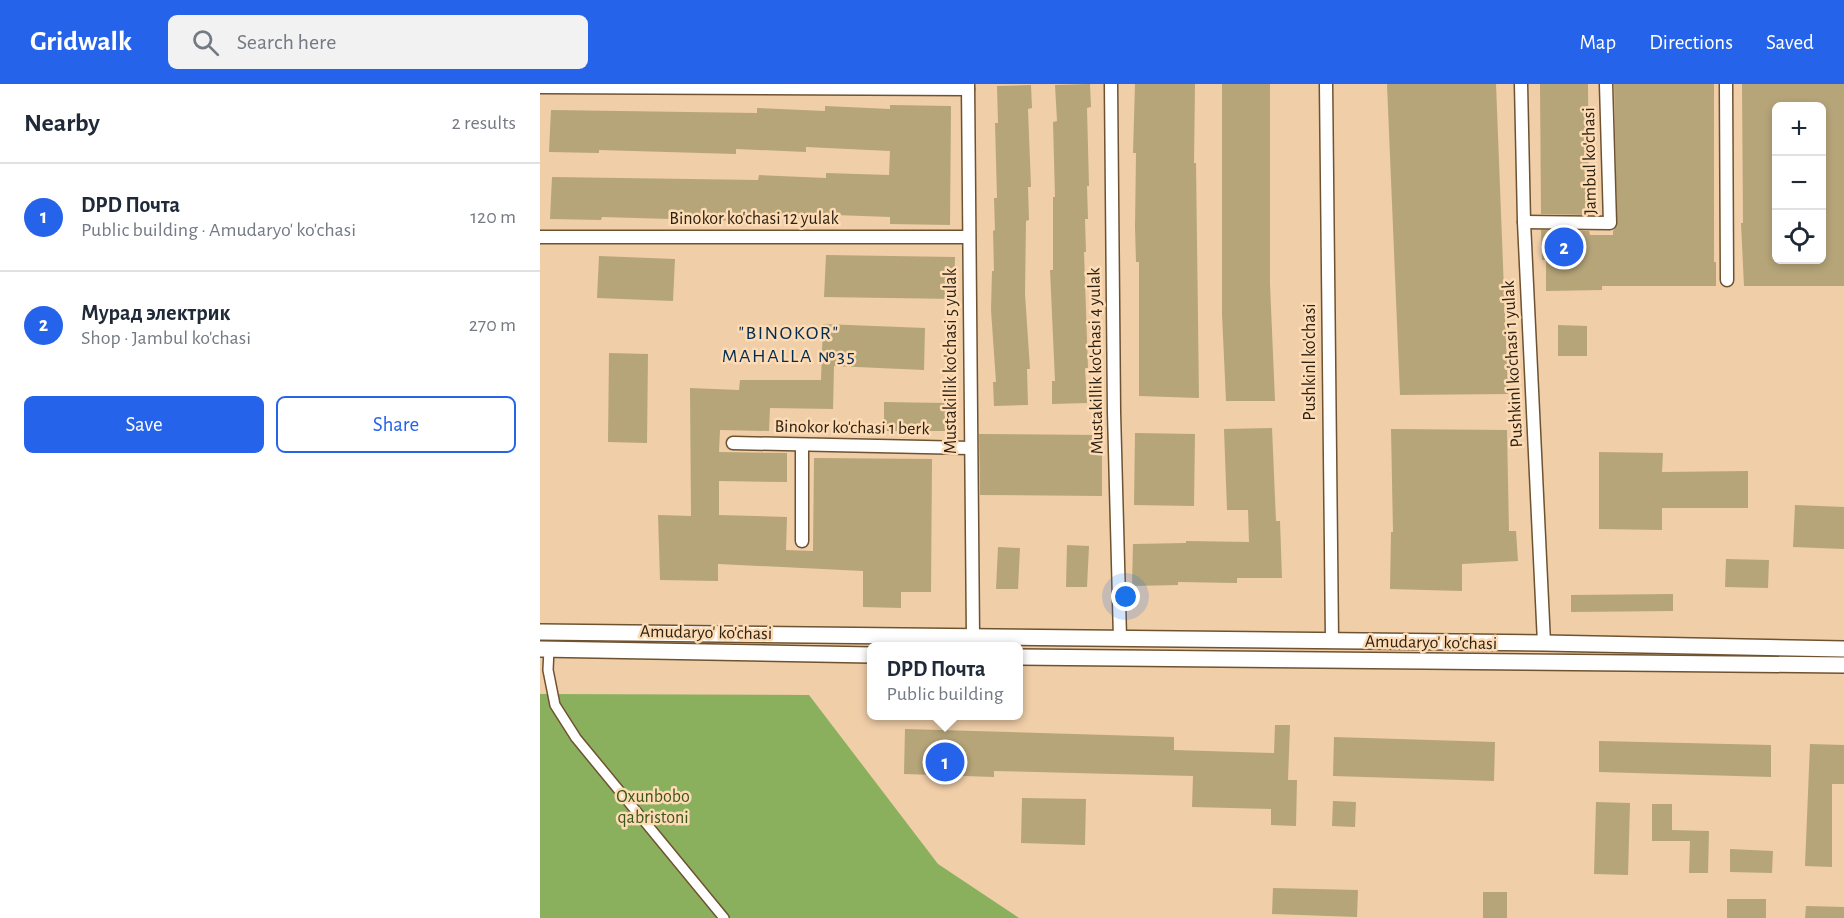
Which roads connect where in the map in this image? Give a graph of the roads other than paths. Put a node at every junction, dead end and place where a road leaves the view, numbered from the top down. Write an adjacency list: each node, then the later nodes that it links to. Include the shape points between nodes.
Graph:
1 (1111, 84): 18 (street, Mustakillik ko'chasi 4 yulak)
2 (1326, 84): 19 (street, Pushkinl ko'chasi)
3 (1521, 84): 8 (street, Pushkinl ko'chasi 1 yulak)
4 (1606, 84): 8 (street, Jambul ko'chasi, via 1610,222)
5 (1726, 84): 11 (street)
6 (968, 86): 7 (street); 10 (street, Mustakillik ko'chasi 5 yulak)
7 (540, 87)
8 (1524, 222): 20 (street, Pushkinl ko'chasi 1 yulak)
9 (540, 237): 10 (street, Binokor ko'chasi 12 yulak)
10 (969, 237): 14 (street, Mustakillik ko'chasi 5 yulak)
11 (1727, 280)
12 (733, 443): 13 (street, Binokor ko'chasi 1 berk)
13 (802, 446): 14 (street, Binokor ko'chasi 1 berk); 15 (street)
14 (970, 448): 17 (street, Mustakillik ko'chasi 5 yulak)
15 (802, 541)
16 (540, 632): 17 (street)
17 (973, 638): 18 (street)
18 (1120, 638): 19 (street)
19 (1332, 640): 20 (street); 25 (street)
20 (1544, 643): 22 (street)
21 (545, 649): 23 (street, Amudaryo' ko'chasi); 27 (street, via 555,705 576,738)
22 (1844, 649)
23 (867, 655)
24 (1023, 657): 25 (street, Amudaryo' ko'chasi)
25 (1333, 661): 26 (street, Amudaryo' ko'chasi)
26 (1844, 665)
27 (723, 918)

